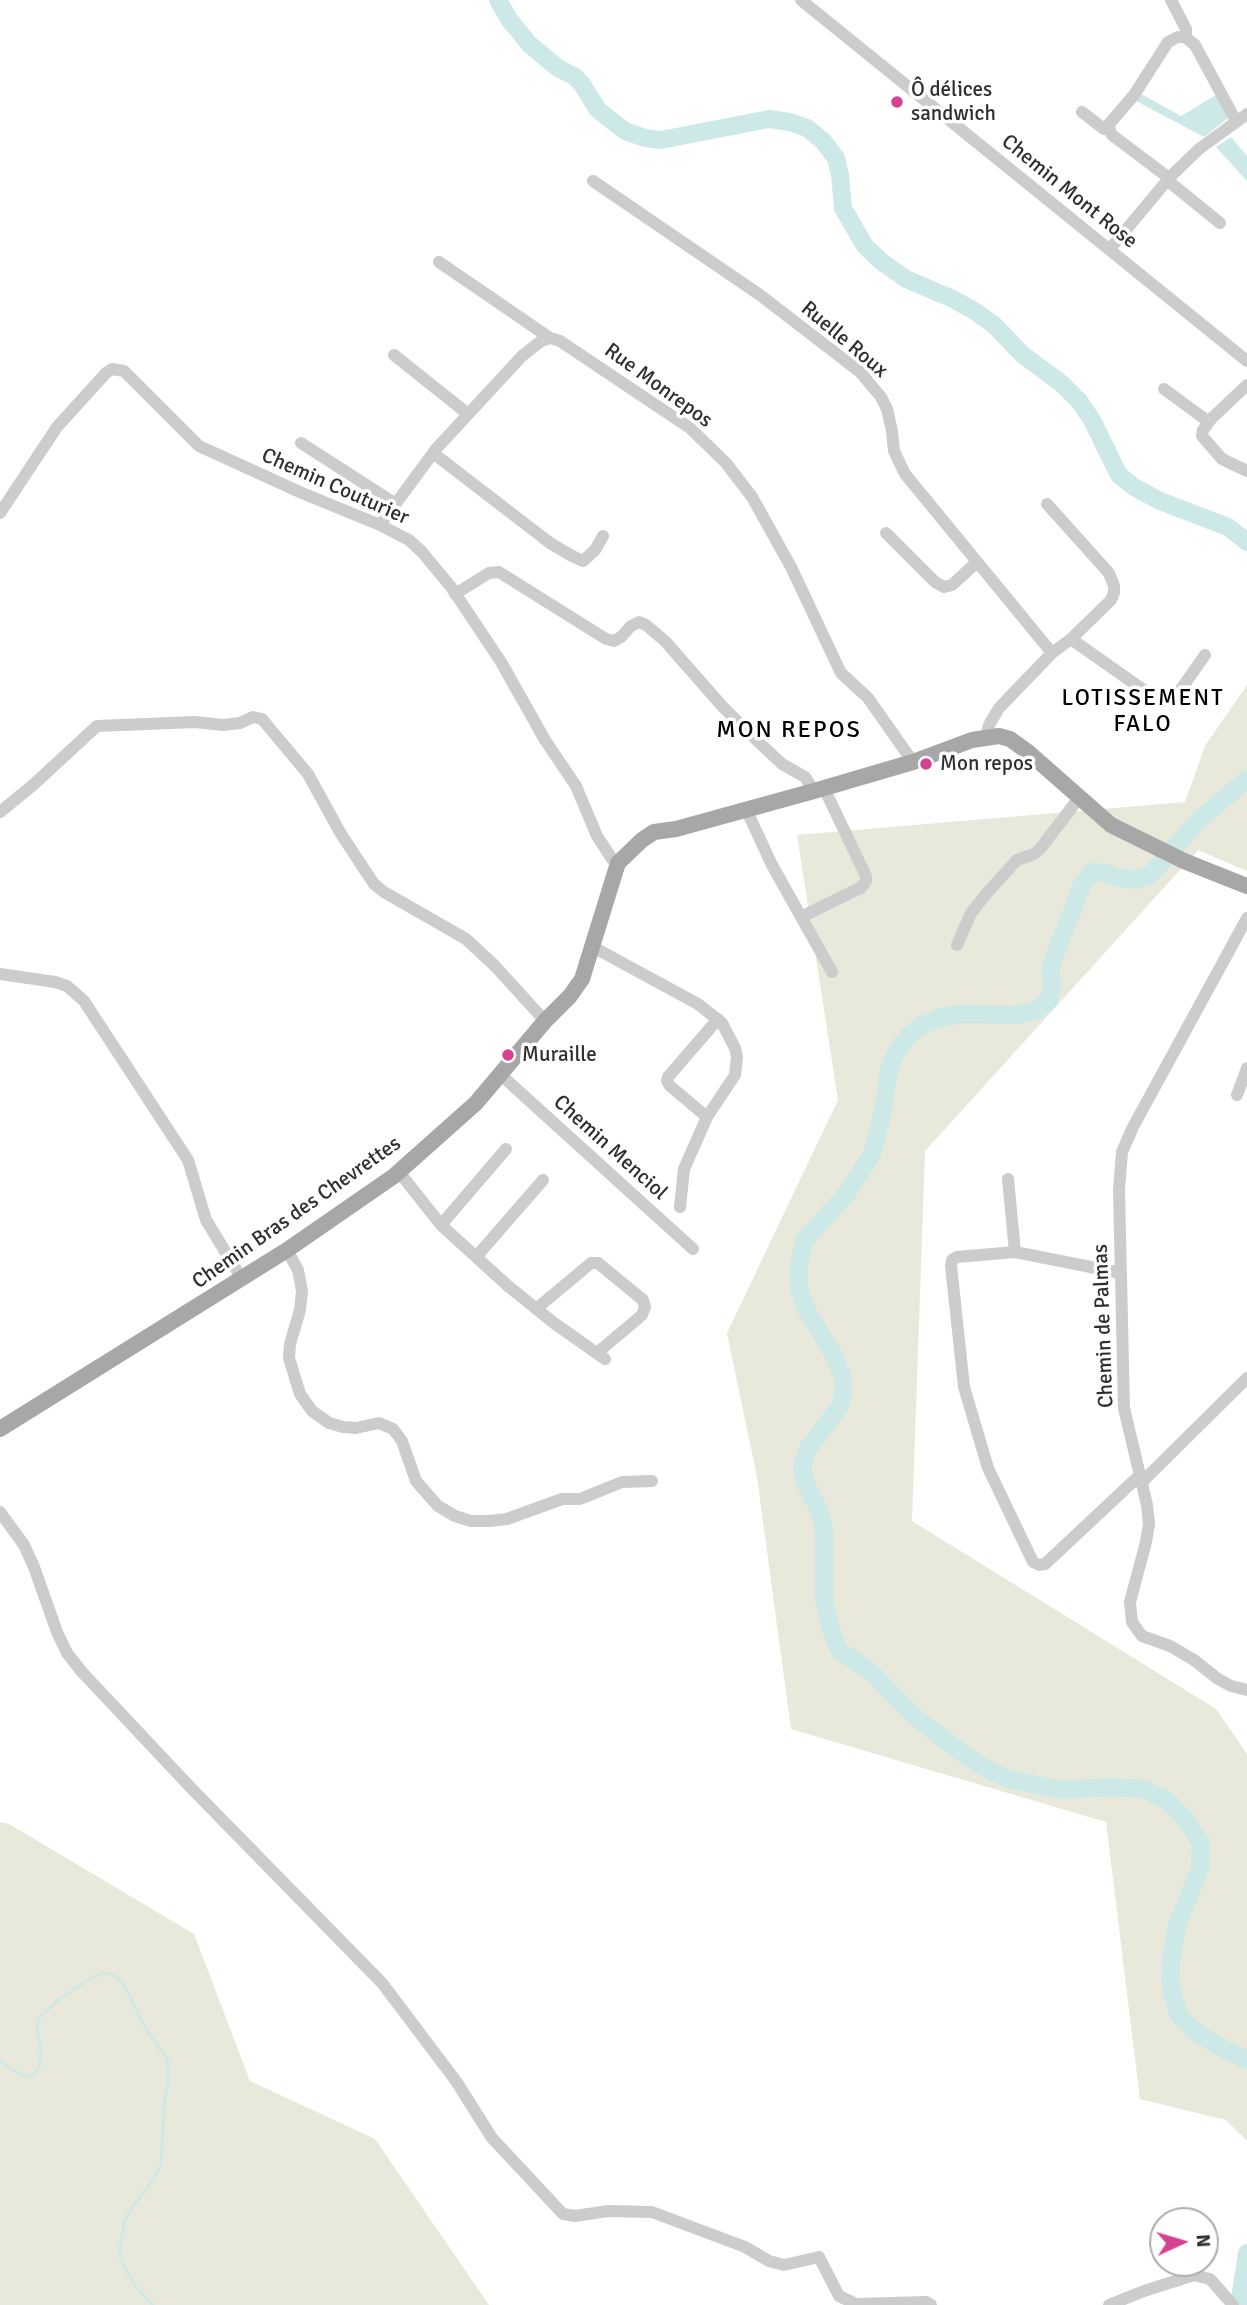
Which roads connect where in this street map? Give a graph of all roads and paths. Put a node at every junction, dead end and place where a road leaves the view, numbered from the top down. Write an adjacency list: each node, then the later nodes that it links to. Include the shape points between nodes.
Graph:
1 (801, 0): 10 (street, Chemin Mont Rose)
2 (1171, 0): 3 (street)
3 (1186, 38): 5 (street); 6 (street, via 1168,41)
4 (1082, 112): 6 (street)
5 (1242, 118): 7 (street)
6 (1109, 129): 7 (street)
7 (1168, 179): 9 (street); 10 (street)
8 (593, 180): 28 (street, Ruelle Roux, via 760,295 860,372 887,409 894,451 905,474)
9 (1220, 223)
10 (1110, 249): 14 (street, Chemin Mont Rose)
11 (439, 262): 12 (street, Rue Monrepos)
12 (550, 338): 17 (street, via 531,348); 34 (street, Rue Monrepos, via 690,428 726,463 752,497 791,567 841,673 868,698)
13 (394, 355): 17 (street)
14 (1247, 361)
15 (1247, 385): 18 (street)
16 (1164, 389): 18 (street)
17 (468, 414): 20 (street)
18 (1209, 422): 21 (street, via 1202,436 1222,459)
19 (301, 443): 22 (street)
20 (433, 453): 22 (street); 27 (street, via 572,556 583,561)
21 (1247, 471)
22 (396, 504): 25 (street)
23 (1047, 505): 30 (street, via 1109,573 1114,586 1111,600)
24 (0, 513): 25 (street, Chemin Couturier, via 57,427 112,369 124,371 199,446)
25 (380, 525): 29 (street, Chemin Couturier, via 422,552)
26 (886, 533): 28 (street, via 944,587)
27 (603, 536)
28 (976, 562): 31 (street, Ruelle Roux)
29 (455, 594): 35 (street, via 489,573 499,572 606,639 614,641 639,622 646,625 748,732); 39 (street, Chemin Couturier, via 576,786 597,836)
30 (1071, 639): 31 (street); 32 (street, via 1155,698 1168,700)
31 (1052, 653): 33 (street, via 999,708)
32 (1205, 656)
33 (986, 737): 34 (main road, Chemin Bras des Chevrettes); 36 (main road, via 1010,739)
34 (913, 762): 35 (main road, Chemin Bras des Chevrettes)
35 (819, 790): 37 (main road, Chemin Bras des Chevrettes); 41 (street, via 866,881)
36 (1079, 798): 40 (main road, via 1111,825 1143,842); 43 (street, via 1041,849 1017,860 987,893)
37 (746, 809): 39 (main road, Chemin Bras des Chevrettes, via 654,832); 41 (street)
38 (0, 812): 48 (street, via 97,726 223,725 262,719 308,774 374,884 466,939)
39 (618, 863): 44 (main road, Chemin Bras des Chevrettes)
40 (1247, 886)
41 (801, 917): 45 (street)
42 (1247, 918): 63 (street, Chemin de Palmas, via 1122,1152)
43 (957, 945)
44 (593, 947): 47 (street, Chemin Menciol, via 668,986); 48 (main road, Chemin Bras des Chevrettes, via 582,979)
45 (832, 972)
46 (0, 974): 64 (street, via 55,982 84,1001 188,1160 206,1220)
47 (718, 1019): 52 (street, Chemin Menciol, via 732,1038 737,1068); 52 (street, via 667,1081)
48 (545, 1021): 50 (main road, Chemin Bras des Chevrettes)
49 (1247, 1068): 51 (street)
50 (501, 1076): 54 (main road, Chemin Bras des Chevrettes); 59 (street, Chemin Menciol)
51 (1237, 1095)
52 (707, 1117): 57 (street, Chemin Menciol, via 684,1169)
53 (506, 1149): 58 (street)
54 (399, 1172): 58 (street); 60 (main road, Chemin Bras des Chevrettes)
55 (1008, 1179): 61 (street)
56 (543, 1180): 62 (street)
57 (680, 1207)
58 (441, 1225): 62 (street)
59 (693, 1249)
60 (287, 1250): 64 (main road, Chemin Bras des Chevrettes); 69 (street, via 302,1291 289,1344 300,1394 312,1411 329,1423 343,1427 379,1423 393,1429 416,1481 438,1507 471,1521 507,1519 622,1482)
61 (1015, 1252): 63 (street); 68 (street, via 957,1257 951,1266 964,1387 988,1468 1032,1562 1045,1564)
62 (476, 1257): 65 (street)
63 (1121, 1273): 68 (street, Chemin de Palmas, via 1124,1408)
64 (242, 1279): 67 (main road, Chemin Bras des Chevrettes)
65 (536, 1309): 65 (street, via 591,1263 598,1263 643,1300 645,1307 601,1356)
66 (1247, 1378): 68 (street)
67 (0, 1429)
68 (1140, 1480): 71 (street, Chemin de Palmas, via 1149,1524 1130,1602 1132,1622 1142,1636 1170,1646 1218,1679)
69 (652, 1481)
70 (0, 1512): 73 (street, via 24,1545 57,1632 82,1672 382,1983 456,2081 492,2138 563,2214 652,2212 745,2247 769,2262 784,2265 819,2257 839,2296 856,2304)
71 (1247, 1690)
72 (1247, 2303): 76 (street)
73 (930, 2305)
74 (1110, 2305): 75 (street, via 1194,2275 1210,2279)
75 (1233, 2305)
76 (1239, 2305)

